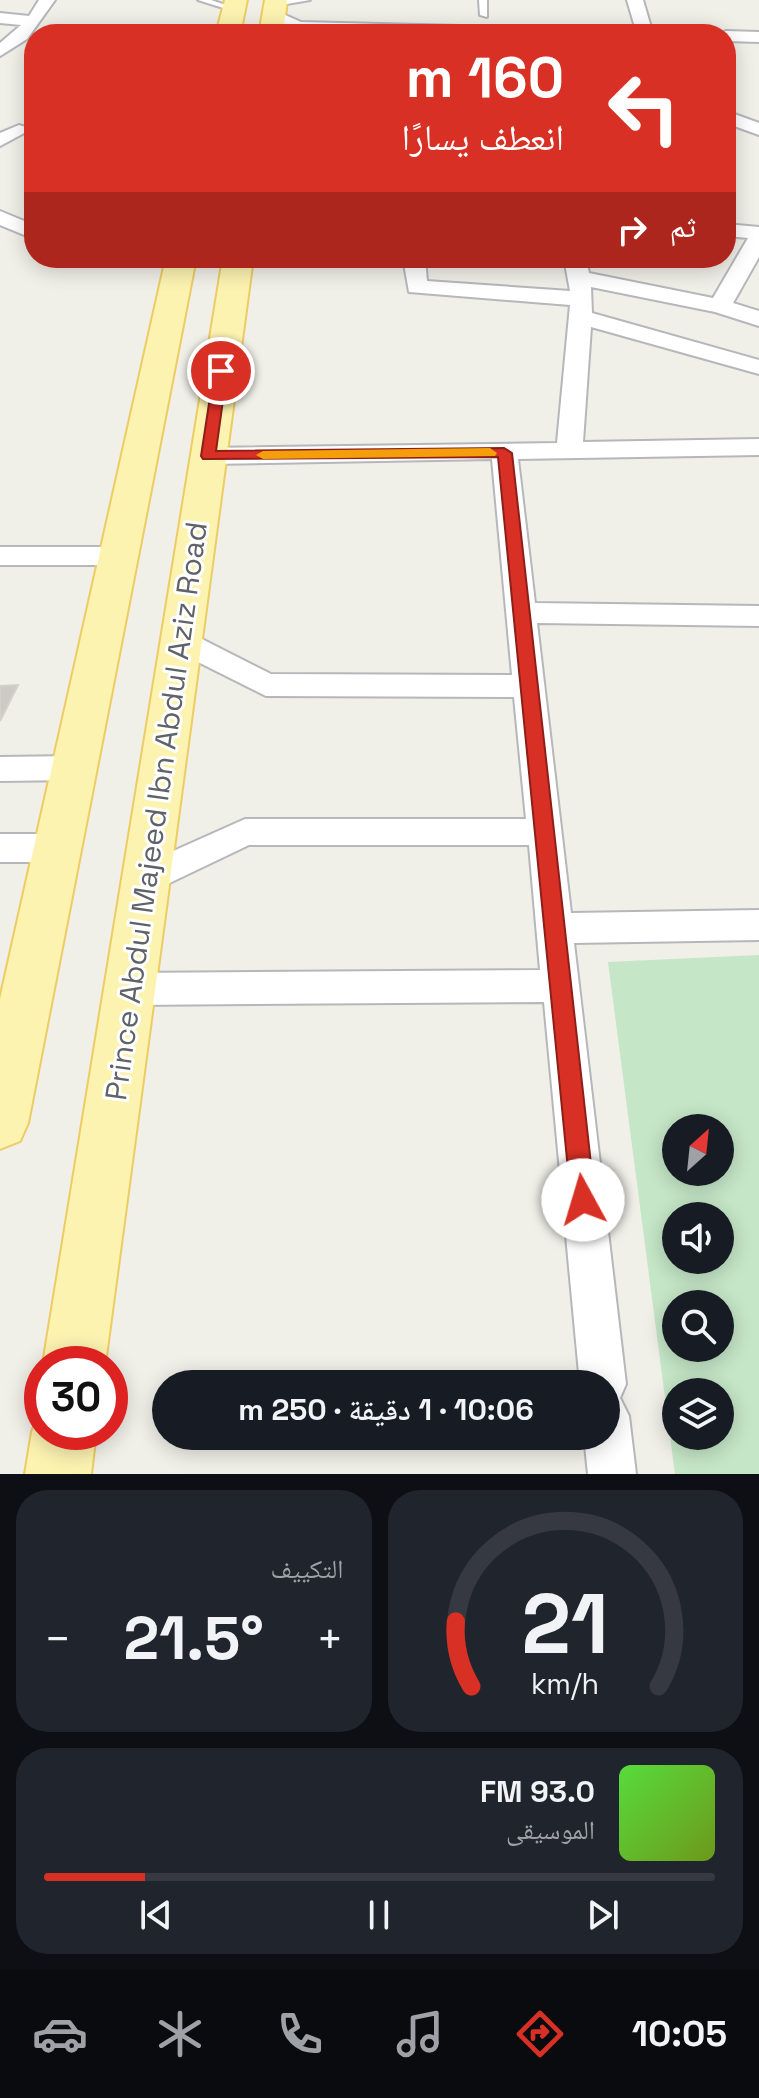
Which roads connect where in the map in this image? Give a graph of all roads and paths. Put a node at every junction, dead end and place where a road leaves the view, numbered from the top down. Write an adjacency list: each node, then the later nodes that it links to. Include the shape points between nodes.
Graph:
1 (47, 0): 10 (street)
2 (202, 0): 6 (lane)
3 (306, 0): 7 (lane)
4 (483, 0): 8 (lane)
5 (635, 0): 13 (street)
6 (235, 4): 12 (main road)
7 (274, 13)
8 (484, 15)
9 (0, 18): 10 (street)
10 (34, 21): 11 (street)
11 (31, 24)
12 (230, 24)
13 (642, 24)
14 (24, 32): 15 (street)
15 (0, 51)
16 (736, 121): 17 (street)
17 (759, 129)
18 (19, 131): 19 (street)
19 (0, 140)
20 (0, 217): 21 (street)
21 (24, 228)
22 (736, 232): 23 (street)
23 (759, 235): 28 (street)
24 (179, 268): 36 (main road)
25 (236, 268): 34 (main road, Prince Abdul Majeed Ibn Abdul Aziz Road)
26 (415, 268): 27 (street, via 417,287)
27 (579, 288): 28 (street); 30 (street); 32 (street)
28 (720, 306): 29 (street)
29 (759, 319)
30 (759, 367)
31 (759, 447): 32 (street)
32 (569, 452): 33 (street)
33 (504, 453): 34 (street); 37 (street)
34 (208, 456): 39 (main road, Prince Abdul Majeed Ibn Abdul Aziz Road)
35 (0, 556): 36 (street)
36 (118, 556): 41 (main road)
37 (522, 613): 38 (street); 40 (street)
38 (759, 616)
39 (181, 641): 40 (street, via 266,685); 46 (main road, Prince Abdul Majeed Ibn Abdul Aziz Road)
40 (529, 686): 43 (street)
41 (74, 768): 42 (street); 45 (main road)
42 (0, 769)
43 (545, 832): 46 (street, via 245,832); 48 (street)
44 (0, 848): 45 (street)
45 (58, 848): 51 (main road)
46 (145, 879): 50 (main road, Prince Abdul Majeed Ibn Abdul Aziz Road)
47 (759, 925): 48 (street)
48 (555, 928): 49 (street)
49 (561, 986): 50 (street); 53 (street)
50 (129, 989): 52 (main road, Prince Abdul Majeed Ibn Abdul Aziz Road)
51 (0, 1123)
52 (77, 1346)
53 (602, 1370)
54 (61, 1450): 56 (main road)
55 (610, 1450): 57 (street)
56 (58, 1474)
57 (612, 1474)

